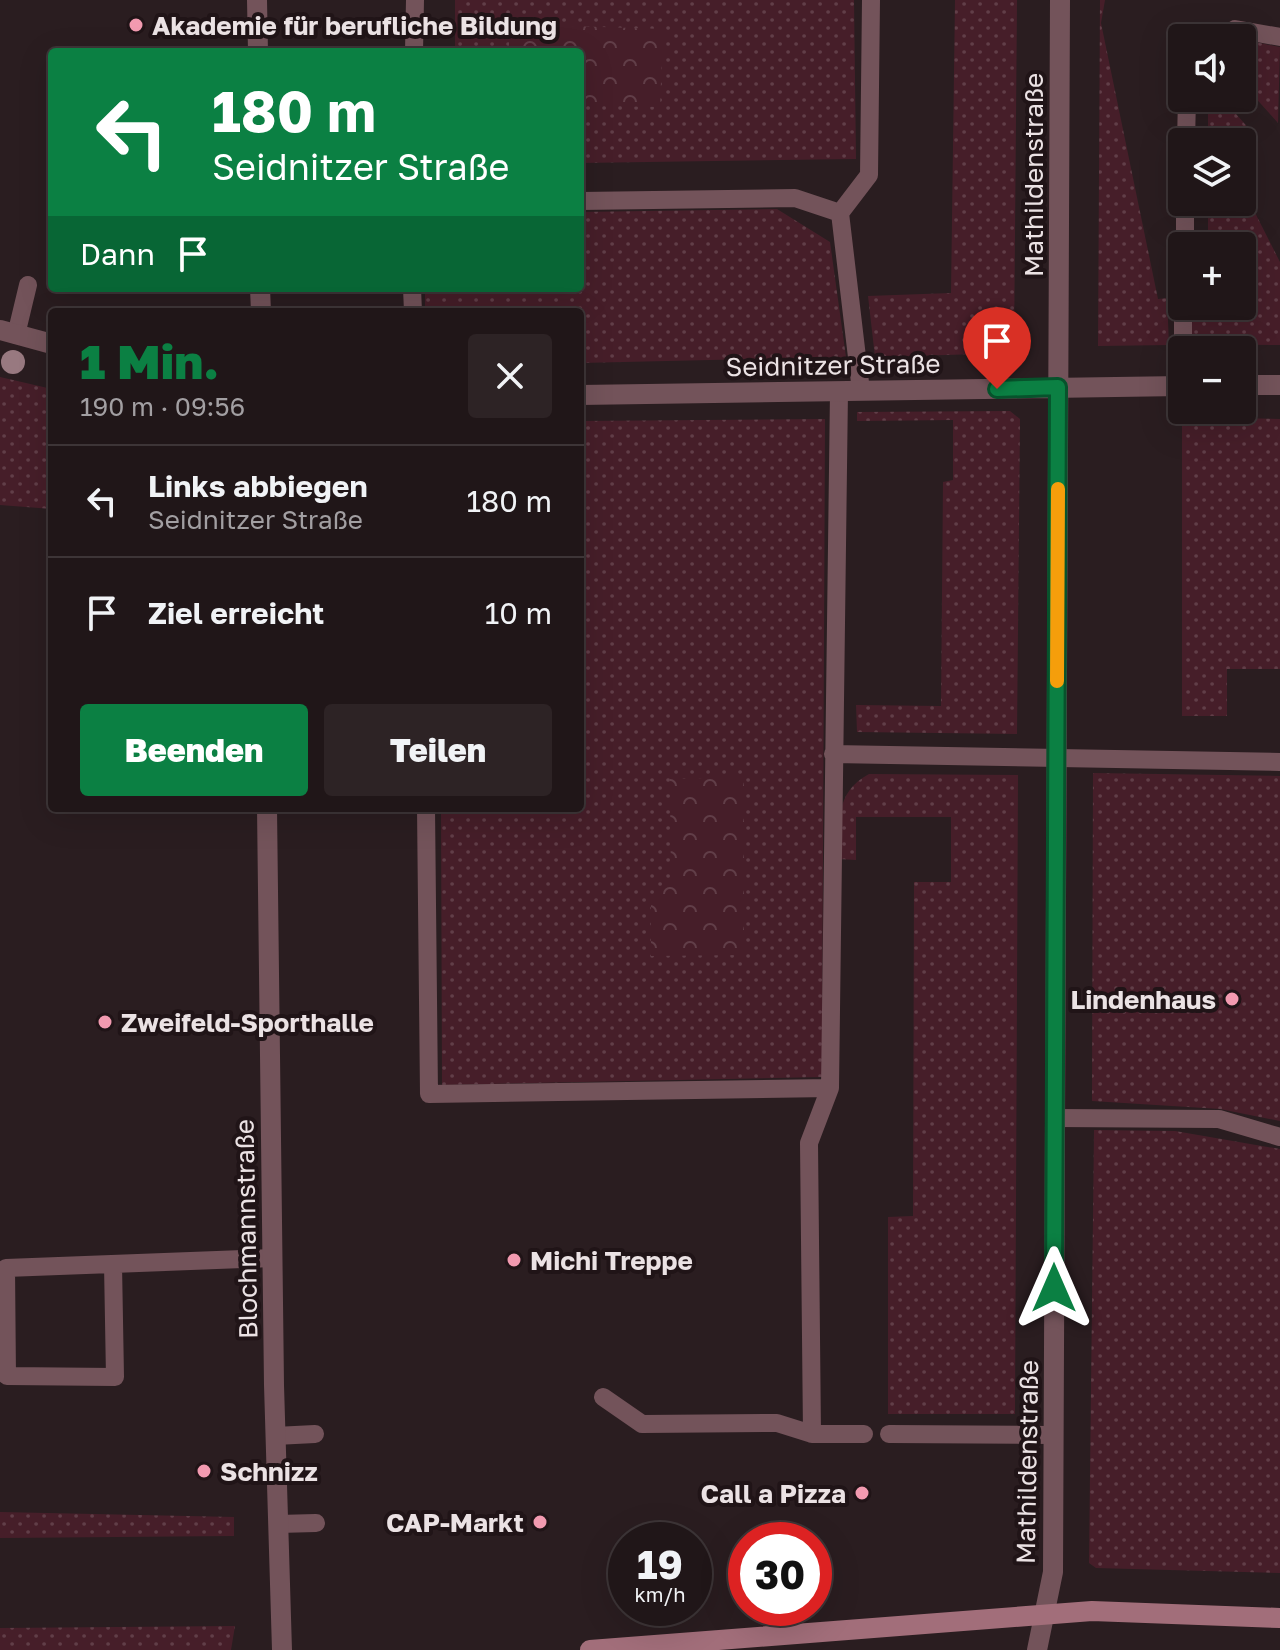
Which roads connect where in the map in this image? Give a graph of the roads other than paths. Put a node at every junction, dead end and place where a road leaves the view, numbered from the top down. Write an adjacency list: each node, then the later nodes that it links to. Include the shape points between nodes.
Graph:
1 (257, 0): 7 (street)
2 (415, 0): 8 (lane)
3 (871, 0): 10 (lane, via 869,175)
4 (1060, 0): 17 (street, Mathildenstraße)
5 (1256, 33): 6 (lane)
6 (1280, 37)
7 (258, 48)
8 (414, 48)
9 (584, 201): 10 (lane, via 795,198)
10 (840, 213): 19 (lane)
11 (28, 285): 12 (lane)
12 (8, 332): 13 (street)
13 (48, 343)
14 (1256, 385): 15 (street)
15 (1280, 385)
16 (1168, 386): 17 (street, Seidnitzer Straße)
17 (1058, 387): 19 (street, Seidnitzer Straße); 22 (street, Mathildenstraße)
18 (839, 391): 19 (street, Seidnitzer Straße); 20 (street, Seidnitzer Straße); 21 (lane)
19 (861, 391)
20 (584, 395)
21 (833, 754): 22 (lane); 26 (lane)
22 (1056, 758): 23 (lane); 27 (street, Mathildenstraße)
23 (1280, 762)
24 (267, 812): 29 (street, Blochmannstraße)
25 (426, 812): 26 (lane, via 429,1094)
26 (830, 1088): 33 (lane, via 809,1143)
27 (1055, 1118): 28 (lane, via 1219,1119); 36 (street, Mathildenstraße)
28 (1280, 1137)
29 (272, 1258): 30 (lane); 37 (street, Blochmannstraße)
30 (113, 1264): 30 (lane, via 6,1268 7,1376 115,1377)
31 (603, 1397): 33 (lane, via 642,1424 777,1423)
32 (315, 1434): 37 (lane)
33 (812, 1434): 34 (lane)
34 (864, 1434)
35 (889, 1434): 36 (lane)
36 (1054, 1435): 40 (street, Mathildenstraße, via 1053,1572)
37 (275, 1436): 39 (street, Blochmannstraße)
38 (316, 1523): 39 (lane)
39 (278, 1524): 42 (street, Blochmannstraße)
40 (1043, 1613): 41 (main road); 43 (main road); 44 (street, Mathildenstraße)
41 (1280, 1618)
42 (282, 1650)
43 (590, 1650)
44 (1037, 1650)

